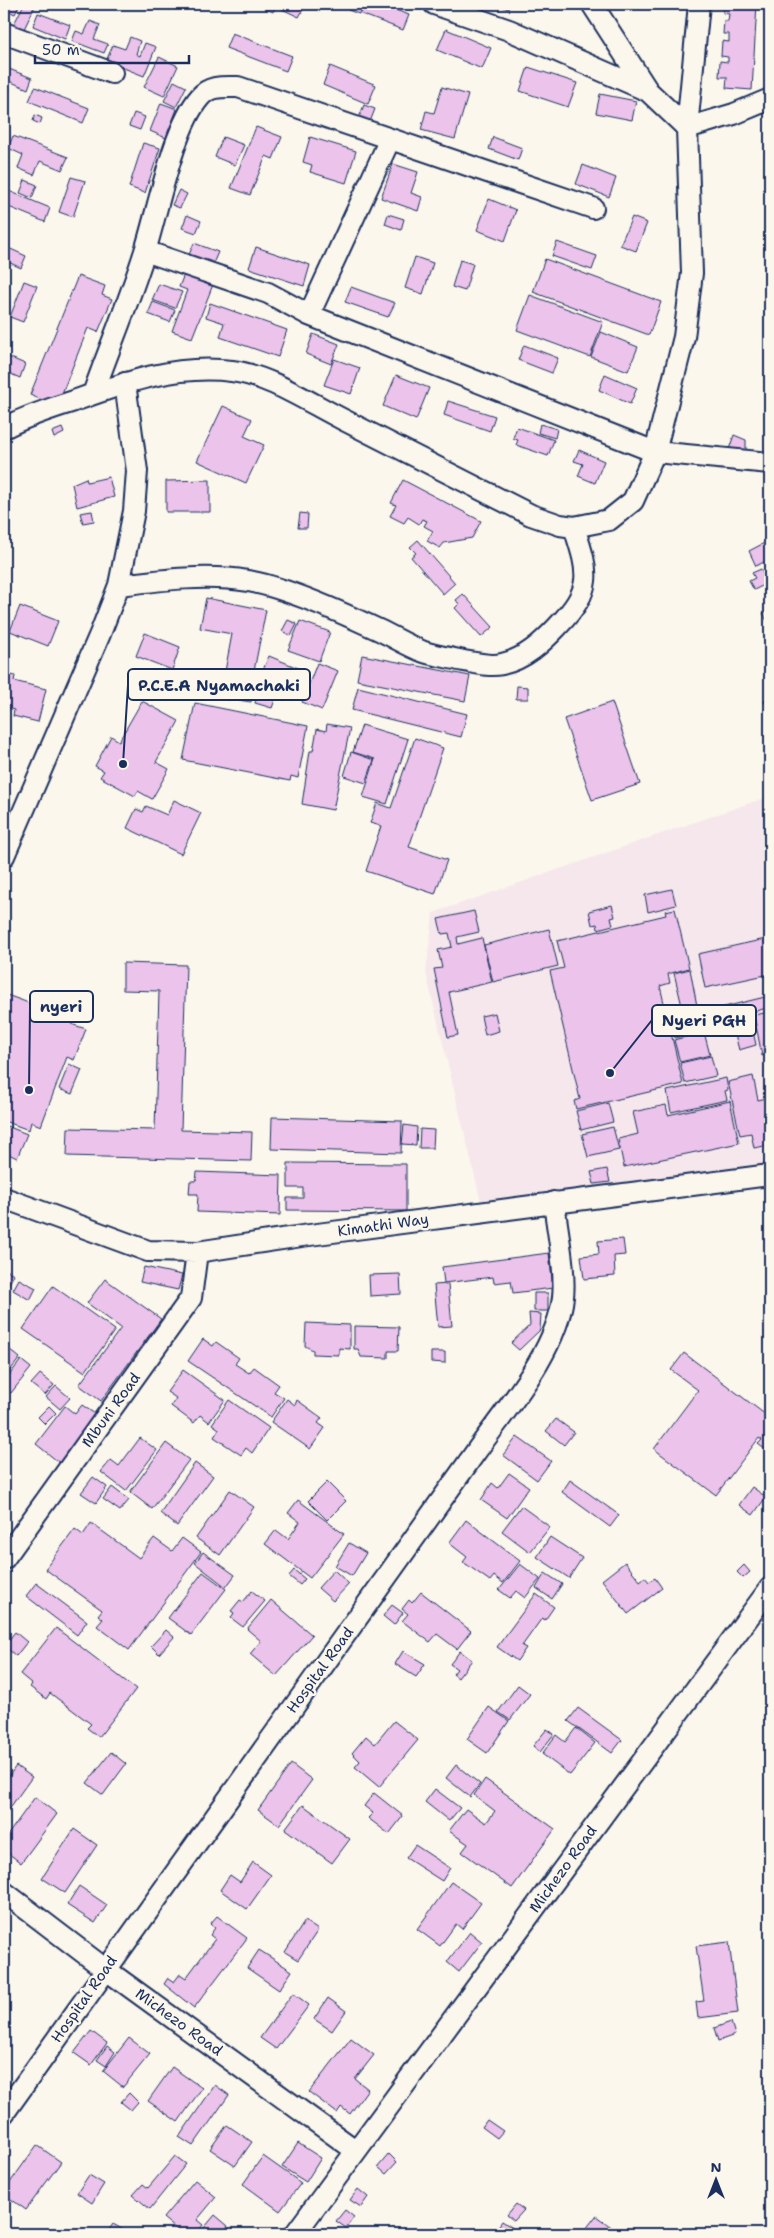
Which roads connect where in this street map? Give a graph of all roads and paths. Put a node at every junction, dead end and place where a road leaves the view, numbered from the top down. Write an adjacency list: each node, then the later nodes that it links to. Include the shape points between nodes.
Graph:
1 (434, 4): 6 (street, via 510,30)
2 (592, 4): 6 (street)
3 (699, 4): 8 (street)
4 (4, 33): 5 (street)
5 (112, 73)
6 (648, 91): 8 (street)
7 (770, 98): 8 (street, via 711,122)
8 (687, 128): 16 (street, via 692,273 684,337)
9 (390, 139): 10 (street); 11 (street, via 238,87 215,86 200,96 188,114); 12 (street)
10 (593, 208)
11 (145, 251): 12 (street, via 268,293); 14 (street)
12 (309, 315): 16 (street)
13 (125, 383): 14 (street); 18 (street, via 164,372 200,369 234,372 266,382 531,515 560,526); 19 (street, via 137,471 130,536)
14 (93, 394): 15 (street)
15 (9, 420)
16 (654, 452): 17 (street); 18 (street, via 633,501 609,520)
17 (770, 463)
18 (574, 527): 19 (street, via 586,567 583,593 574,609 547,638 527,653 501,664 488,665 423,652 357,620 279,589 247,581 198,579)
19 (119, 585): 20 (street)
20 (4, 856)
21 (770, 1175): 23 (street, Kimathi Way)
22 (4, 1198): 24 (street, Kimathi Way, via 148,1250)
23 (554, 1202): 24 (street, Kimathi Way); 28 (street, Hospital Road, via 564,1280 563,1299 548,1348)
24 (197, 1252): 25 (street, Mbuni Road, via 191,1298)
25 (4, 1559)
26 (766, 1602): 30 (street, Michezo Road)
27 (4, 1892): 28 (street, Michezo Road)
28 (105, 1969): 29 (street, Hospital Road); 30 (street, Michezo Road)
29 (4, 2113)
30 (355, 2150): 31 (street, Michezo Road)
31 (295, 2234)

